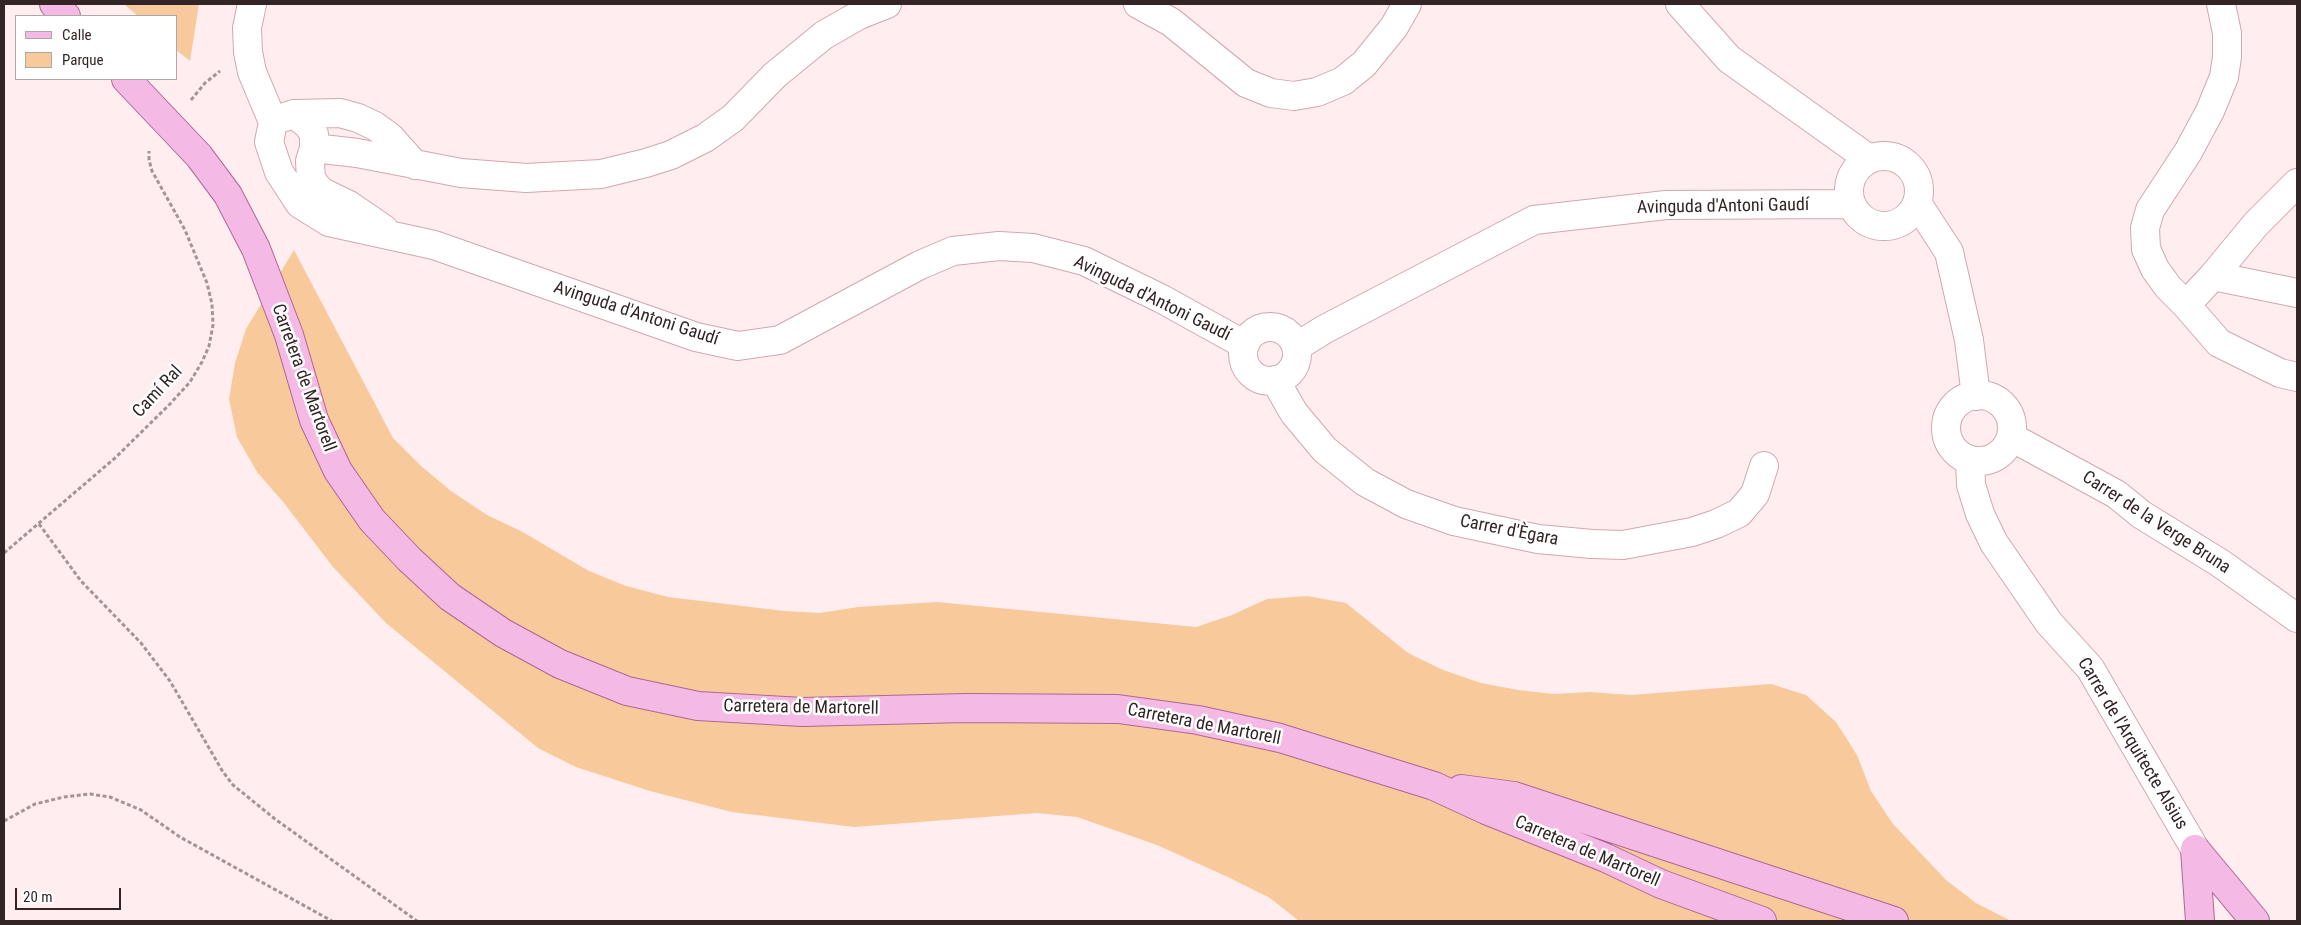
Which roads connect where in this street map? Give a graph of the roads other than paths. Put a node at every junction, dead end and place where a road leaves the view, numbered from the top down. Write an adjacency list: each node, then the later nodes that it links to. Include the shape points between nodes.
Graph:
1 (54, 4): 8 (main road)
2 (252, 4): 10 (street, Avinguda d'Antoni Gaudí, via 247,28 252,72)
3 (887, 4): 13 (street, via 824,35 775,75 734,118 705,138 671,155 601,174 562,177 461,173)
4 (1138, 4): 5 (street, via 1170,22 1246,83 1270,93 1294,96 1317,92 1343,81 1364,64 1394,27)
5 (1406, 4)
6 (1680, 4): 12 (street, via 1729,59)
7 (2221, 4): 20 (street, via 2227,33 2224,77 2210,112 2188,152 2150,210 2145,228 2146,249 2155,269)
8 (65, 15)
9 (127, 80): 30 (main road, Carretera de Martorell, via 199,156 228,194 256,249 289,335 314,420 338,471 372,520 409,559 450,597 503,634 560,664 627,691 698,706 802,712 1118,709 1198,720 1280,738)
10 (284, 118): 11 (street, via 308,125 314,134); 13 (street, via 340,112 358,118 390,137); 17 (street, Avinguda d'Antoni Gaudí, via 269,142 279,172 300,204 329,222)
11 (314, 148): 13 (street); 17 (street, via 310,161 311,179 320,191 349,205)
12 (1869, 159): 15 (street, via 1882,155 1896,157 1907,164 1916,175 1920,189); 16 (street, via 1851,178 1849,192)
13 (415, 165)
14 (2297, 182): 18 (street, via 2256,224)
15 (1917, 203): 16 (street, via 1910,216 1898,224 1883,226 1859,216); 25 (street, via 1949,252 1969,340)
16 (1852, 204): 22 (street, Avinguda d'Antoni Gaudí, via 1666,205 1534,220)
17 (392, 235): 21 (street, Avinguda d'Antoni Gaudí, via 434,245 696,337 738,346 780,340 920,265 954,251 999,246 1033,248 1084,261)
18 (2213, 276): 19 (street); 20 (street)
19 (2297, 293)
20 (2186, 305): 23 (street, via 2219,343 2280,373)
21 (1245, 345): 22 (street, via 1260,328 1270,326 1282,328); 24 (street, via 1244,363 1252,374 1264,380)
22 (1296, 347): 24 (street, via 1298,355 1292,370)
23 (2297, 377)
24 (1275, 380): 28 (street, Carrer d'Ègara, via 1294,413 1325,450 1365,482 1406,504 1454,520 1538,539 1623,545 1716,524 1740,513 1755,494)
25 (1976, 396): 26 (street, via 1992,398 2005,407 2012,421); 27 (street, via 1965,398 1956,406 1947,427 1954,449)
26 (2010, 437): 27 (street, via 2003,451 1994,458); 29 (street, Carrer de la Verge Bruna, via 2116,494 2142,515 2220,563)
27 (1970, 460): 31 (street, Carrer de l'Arquitecte Alsius, via 1971,485 1994,543 2049,623 2090,668)
28 (1764, 466)
29 (2297, 618)
30 (1434, 786): 32 (main road, Carretera de Martorell, via 1661,884); 33 (main road, via 1514,796)
31 (2195, 849): 34 (main road); 35 (main road)
32 (1762, 921)
33 (1894, 921)
34 (2200, 921)
35 (2255, 921)

